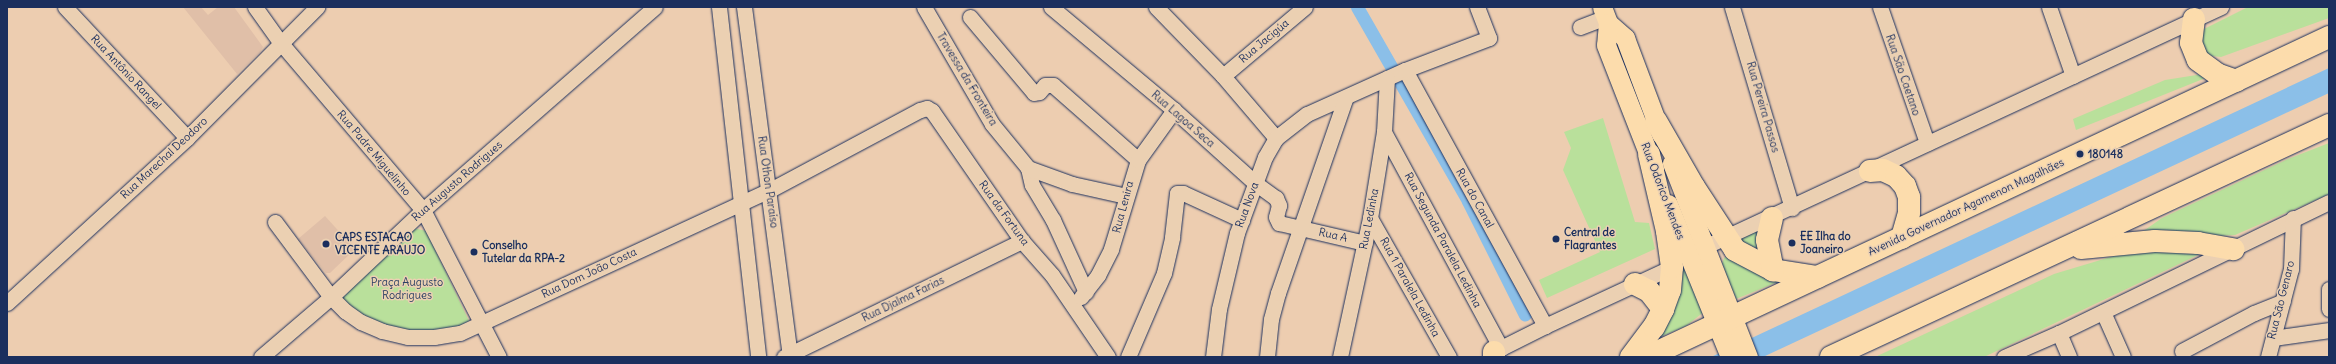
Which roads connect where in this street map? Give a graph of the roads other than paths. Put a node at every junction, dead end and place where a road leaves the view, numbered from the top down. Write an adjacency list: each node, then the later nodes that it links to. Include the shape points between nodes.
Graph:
1 (65, 7): 32 (street, Rua Antônio Rangel)
2 (255, 7): 21 (street, Rua Padre Miguelinho)
3 (317, 7): 21 (street, Rua Marechal Deodoro)
4 (655, 7): 45 (street, Rua Augusto Rodrigues)
5 (719, 7): 42 (street)
6 (744, 7): 40 (street, Rua Othon Paraíso)
7 (924, 7): 37 (street, Travessa da Fronteira, via 992,124)
8 (1051, 7): 28 (street, Rua Lagoa Seca)
9 (1156, 7): 23 (street)
10 (1305, 7): 23 (street, Rua Jacigúa)
11 (1477, 7): 22 (street, Rua Nova, via 1489,38)
12 (1732, 7): 44 (street, Rua Pereira Passos)
13 (1880, 7): 34 (street, Rua São Caetano)
14 (2049, 7): 24 (street)
15 (2221, 7): 16 (street)
16 (2200, 14): 24 (street); 25 (highway, via 2191,43 2198,60 2220,75)
17 (1605, 16): 19 (street); 29 (main road, Rua Odorico Mendes, via 1625,38); 35 (main road, Rua Odorico Mendes, via 1606,45)
18 (970, 17): 36 (street, via 1026,87 1036,94 1044,85 1053,85)
19 (1580, 27)
20 (2329, 37): 25 (highway, Avenida Governador Agamenon Magalhães)
21 (280, 42): 32 (street, Rua Marechal Deodoro); 45 (street, Rua Padre Miguelinho)
22 (1397, 74): 26 (street, Rua Nova); 31 (street, Rua Ledinha); 73 (street, Rua do Canal)
23 (1223, 76): 33 (street)
24 (2073, 76): 34 (street)
25 (2236, 81): 53 (highway, Avenida Governador Agamenon Magalhães)
26 (1346, 96): 33 (street, Rua Nova, via 1307,114); 51 (street)
27 (927, 108): 40 (street, Rua Dom João Costa); 54 (street, Rua da Fortuna, via 932,111)
28 (1174, 110): 36 (street, Rua Lenira); 39 (street, Rua Lagoa Seca)
29 (1656, 122): 52 (highway); 56 (main road, Rua Odorico Mendes)
30 (2329, 125): 58 (highway)
31 (1384, 132): 46 (street, Rua Ledinha); 81 (street, Rua Segunda Paralela Ledinha)
32 (187, 138): 67 (street, Rua Marechal Deodoro)
33 (1276, 138): 39 (street, Rua Nova)
34 (1927, 143): 38 (street)
35 (1648, 154): 59 (highway, via 1667,231); 76 (main road, Rua Odorico Mendes)
36 (1138, 160): 41 (street, Rua Lenira)
37 (1028, 168): 41 (street, via 1072,184); 64 (street, Travessa da Fronteira, via 1032,185 1053,220)
38 (1870, 171): 44 (street); 53 (highway, via 1883,170 1896,176 1905,186 1909,197 1909,213)
39 (1255, 183): 49 (street, Rua Nova); 51 (street, Rua Lagoa Seca, via 1276,198 1279,205 1276,217 1279,223)
40 (770, 190): 42 (street, Rua Dom João Costa); 82 (street, Rua Othon Paraíso)
41 (1126, 196): 64 (street, Rua Lenira, via 1111,249)
42 (740, 202): 72 (street, Rua Dom João Costa); 85 (street)
43 (2329, 202): 48 (street)
44 (1792, 208): 47 (street)
45 (423, 210): 65 (street, Rua Augusto Rodrigues); 72 (street, Rua Padre Miguelinho)
46 (1370, 218): 55 (street, Rua Ledinha); 91 (street, Rua 1 Paralela Ledinha)
47 (1772, 218): 52 (street); 60 (highway, via 1767,240)
48 (2293, 218): 57 (street); 66 (street, Rua São Genaro, via 2291,269)
49 (1242, 220): 87 (street, via 1183,193 1176,193 1172,237 1164,273); 88 (street, Rua Nova, via 1219,309)
50 (275, 222): 65 (street, Rua Dom João Costa)
51 (1302, 228): 55 (street, Rua A); 89 (street, via 1278,293 1271,319)
52 (1726, 238): 56 (street); 60 (highway, via 1735,250)
53 (1902, 238): 61 (highway, Avenida Governador Agamenon Magalhães)
54 (1022, 241): 68 (street, Rua da Fortuna, via 1043,262); 82 (street, Rua Djalma Farias)
55 (1365, 243): 90 (street, Rua Ledinha)
56 (1704, 247): 76 (main road, Rua Odorico Mendes)
57 (2233, 249): 58 (highway, via 2198,243 2155,241); 71 (street)
58 (2058, 251): 78 (highway)
59 (1672, 267): 62 (street); 69 (highway, via 1670,290)
60 (1773, 270): 61 (highway)
61 (1818, 277): 76 (highway, Avenida Governador Agamenon Magalhães)
62 (1635, 284): 69 (highway, via 1648,291); 73 (street)
63 (2329, 289): 70 (street)
64 (1086, 292): 68 (street, Rua Lenira)
65 (331, 297): 72 (street, Rua Dom João Costa, via 361,322 382,331 408,337 434,338 460,334); 83 (street, Rua Augusto Rodrigues)
66 (2283, 301): 77 (street, Rua São Genaro); 79 (street, via 2254,313)
67 (7, 304)
68 (1072, 304): 86 (street, Rua da Fortuna)
69 (1663, 308): 92 (highway, via 1654,327)
70 (2329, 309)
71 (2103, 312): 75 (street); 99 (street)
72 (483, 322): 84 (street, Rua Padre Miguelinho)
73 (1545, 326): 81 (street)
74 (2329, 330): 77 (street)
75 (2059, 333): 80 (street); 98 (street)
76 (1728, 335): 93 (highway, Avenida Governador Agamenon Magalhães); 94 (main road)
77 (2273, 338): 100 (street, Rua São Genaro)
78 (1865, 342): 95 (highway); 96 (highway)
79 (2182, 351)
80 (2029, 352): 97 (street)
81 (1493, 354)
82 (788, 356)
83 (261, 357)
84 (499, 357)
85 (758, 357)
86 (1108, 357)
87 (1128, 357)
88 (1213, 357)
89 (1267, 357)
90 (1340, 357)
91 (1449, 357)
92 (1631, 357)
93 (1647, 357)
94 (1748, 357)
95 (1831, 357)
96 (1841, 357)
97 (2004, 357)
98 (2069, 357)
99 (2123, 357)
100 (2268, 357)

